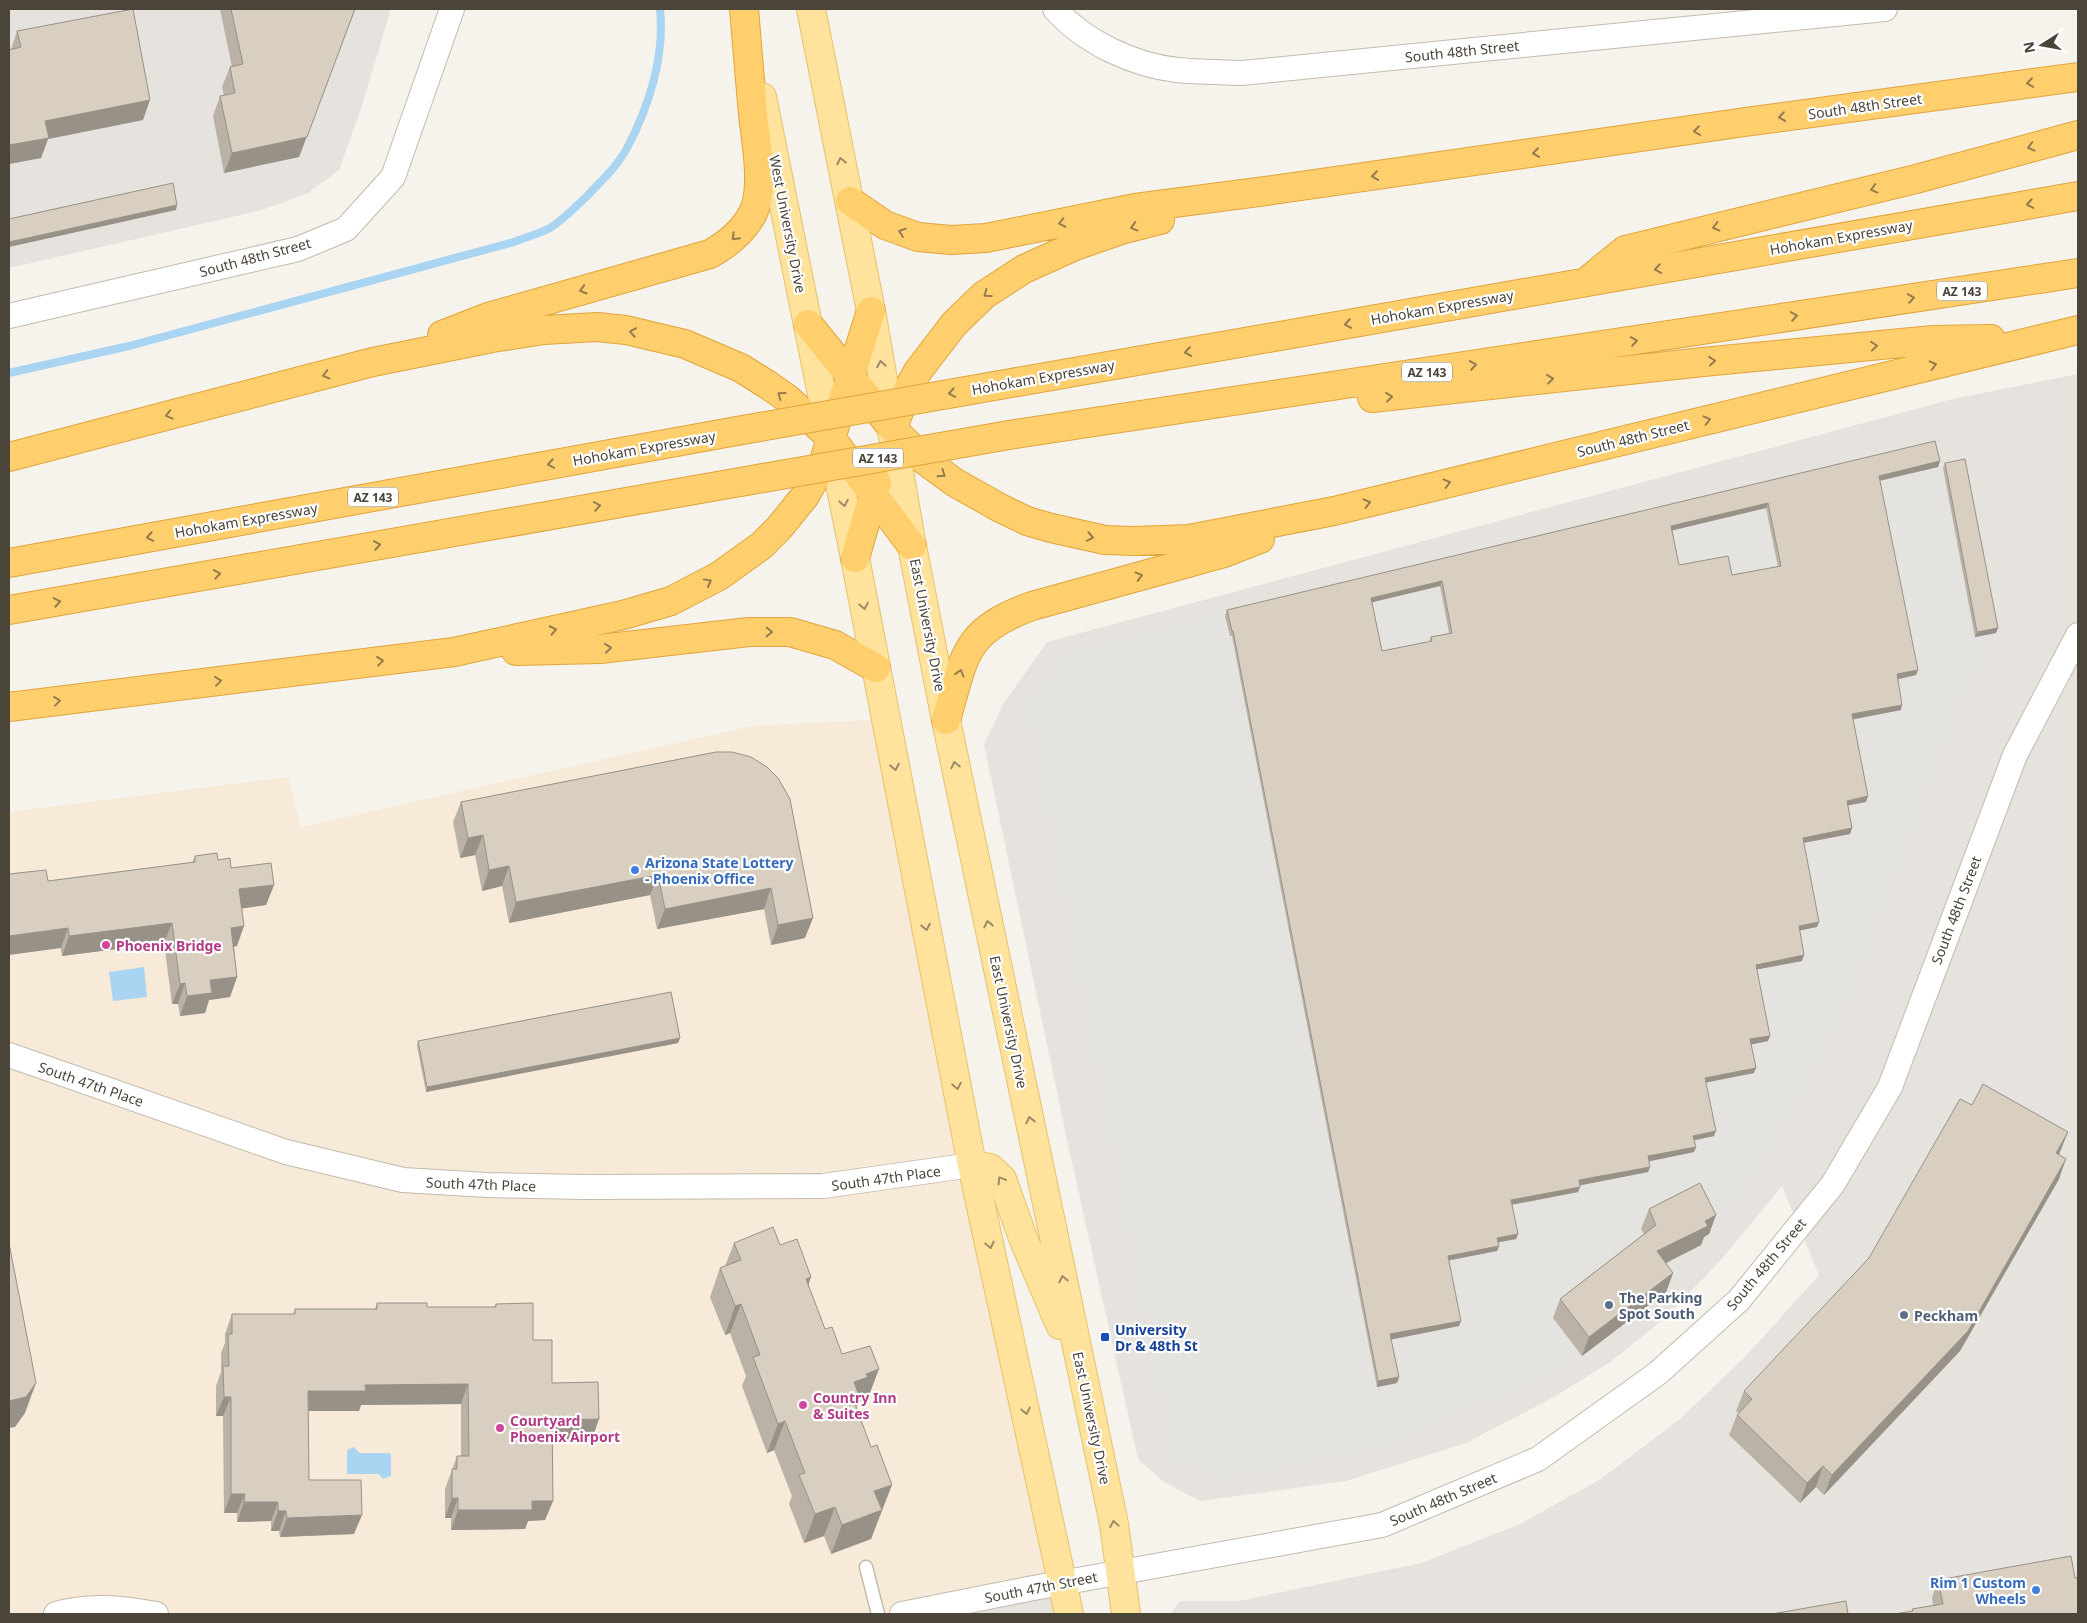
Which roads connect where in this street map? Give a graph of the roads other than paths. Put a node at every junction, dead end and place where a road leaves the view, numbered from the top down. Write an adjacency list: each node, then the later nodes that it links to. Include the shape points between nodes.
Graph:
1 (452, 9): 15 (street, South 48th Street, via 393,177 346,229 298,249)
2 (744, 9): 16 (main road, West University Drive); 19 (highway, one-way to 19, via 758,196 754,212 732,241 710,254 488,317)
3 (811, 9): 11 (main road, one-way to 3)
4 (1056, 9): 6 (street, South 48th Street, via 1086,37 1126,57 1175,70 1242,73)
5 (1885, 9): 6 (street, South 48th Street)
6 (1764, 14)
7 (2078, 77): 9 (highway, South 48th Street, one-way to 9)
8 (2078, 135): 13 (highway, one-way to 13, via 1626,250)
9 (1266, 192): 11 (highway, one-way to 11, via 1135,208 986,238 951,240 918,237 896,230); 21 (highway, one-way to 21, via 1121,230 1075,246 1024,270 984,295 954,324 918,371)
10 (2078, 196): 13 (highway, Hohokam Expressway / AZ 143, one-way to 13)
11 (850, 201): 14 (main road)
12 (2078, 273): 22 (highway, AZ 143, one-way to 12)
13 (1586, 282): 29 (highway, Hohokam Expressway / AZ 143, one-way to 29, bridge)
14 (871, 312): 20 (highway); 21 (main road, one-way to 14)
15 (9, 316)
16 (808, 324): 20 (highway); 23 (main road, West University Drive)
17 (2078, 330): 18 (highway, South 48th Street)
18 (2040, 338): 22 (highway, one-way to 18, via 1703,362 1914,342); 26 (highway, South 48th Street, one-way to 18)
19 (373, 362): 23 (highway, one-way to 19, via 788,399 741,368 684,344 626,330 597,326 544,330); 24 (highway, one-way to 24)
20 (850, 377): 21 (highway); 23 (highway)
21 (893, 429): 25 (highway); 26 (highway, one-way to 26, via 936,470 973,494 1027,520 1105,540 1189,539); 27 (main road, East University Drive)
22 (1010, 436): 30 (highway, AZ 143, one-way to 22, bridge)
23 (831, 438): 25 (highway); 28 (main road, one-way to 28); 32 (highway, one-way to 23, via 645,609 719,576 760,546 795,510 813,484)
24 (9, 457)
25 (874, 493): 27 (highway); 28 (highway)
26 (1334, 511): 35 (highway, one-way to 26, via 970,646 1003,617 1224,553)
27 (912, 546): 35 (main road, East University Drive)
28 (855, 558): 33 (main road, one-way to 33)
29 (9, 562)
30 (9, 610)
31 (2078, 635): 40 (street, South 48th Street, via 2015,755 1890,1087 1833,1184 1739,1300 1658,1373 1538,1459 1382,1525)
32 (454, 652): 33 (highway, one-way to 33, via 600,649 749,632 790,632 846,649); 34 (highway, one-way to 32)
33 (876, 668): 37 (main road, one-way to 37)
34 (9, 707)
35 (946, 720): 38 (main road, East University Drive, one-way to 35)
36 (9, 1055): 37 (street, South 47th Place, via 286,1152 403,1180 576,1187 823,1186)
37 (972, 1165): 38 (main road, one-way to 37, via 1023,1238 1002,1179 990,1168); 41 (main road, one-way to 41)
38 (1086, 1387): 40 (main road, East University Drive, one-way to 38)
39 (866, 1567): 44 (lane)
40 (1121, 1572): 41 (street, South 47th Street); 47 (main road, East University Drive)
41 (1064, 1582): 45 (street, South 47th Street); 46 (main road)
42 (56, 1614): 43 (street, via 76,1608 124,1608)
43 (156, 1614)
44 (878, 1614)
45 (902, 1614)
46 (1069, 1614)
47 (1126, 1614)

